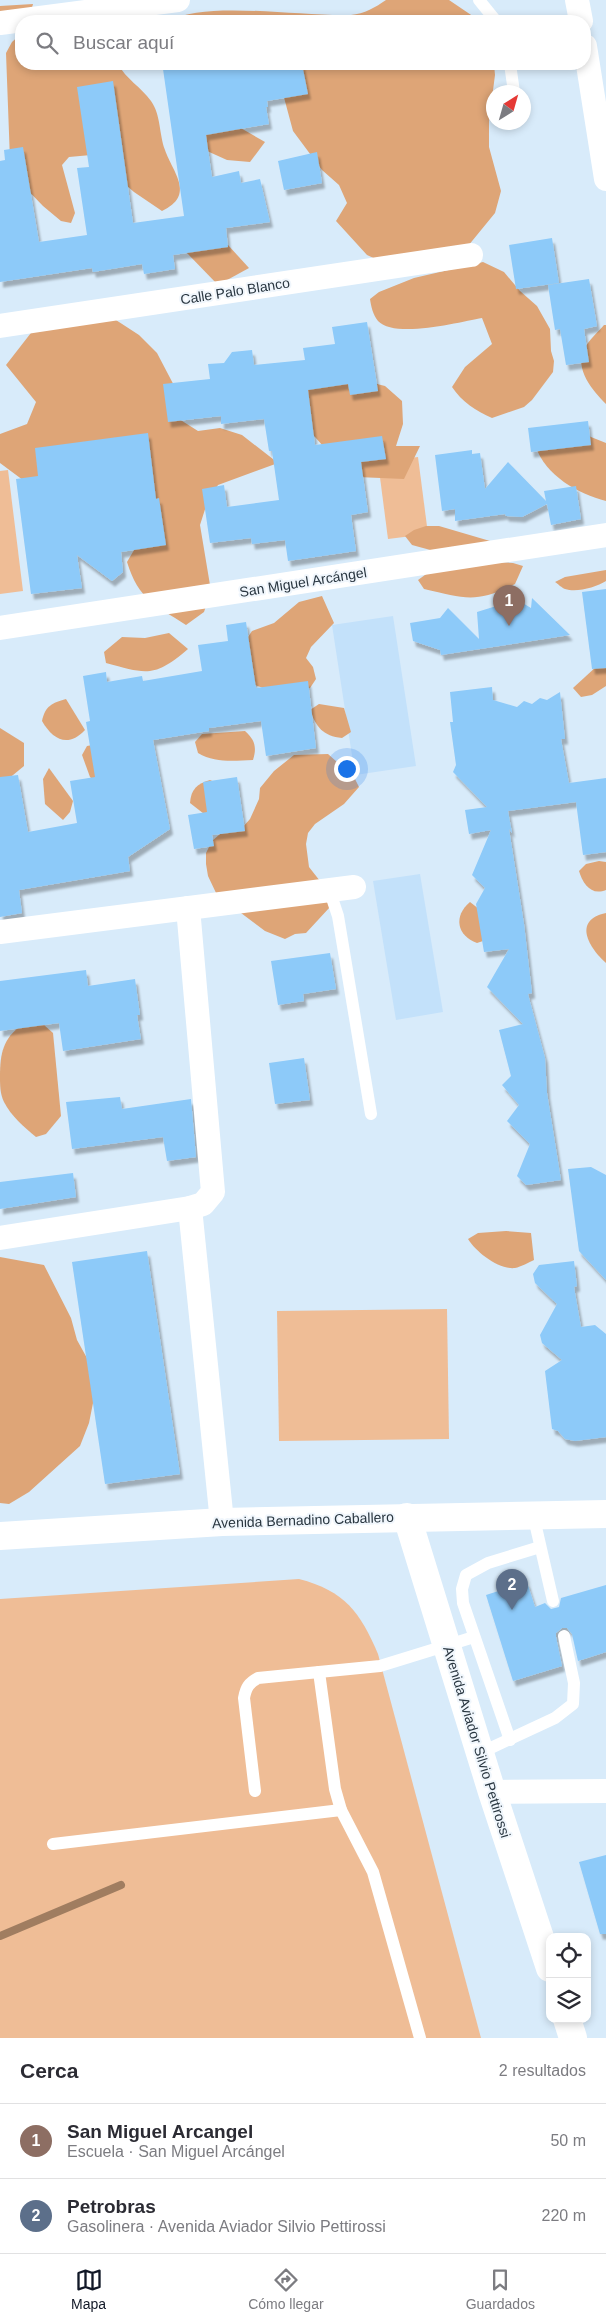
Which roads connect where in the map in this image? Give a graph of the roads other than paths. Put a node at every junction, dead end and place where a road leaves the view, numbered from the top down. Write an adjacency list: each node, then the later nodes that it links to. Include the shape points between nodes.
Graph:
1 (178, 0): 4 (street)
2 (479, 0): 5 (lane)
3 (577, 0): 6 (street)
4 (62, 15)
5 (491, 15)
6 (580, 15)
7 (15, 21): 8 (street)
8 (0, 23)
9 (511, 70): 11 (lane)
10 (589, 70): 12 (street)
11 (513, 85)
12 (606, 179)
13 (471, 255): 14 (street, Calle Palo Blanco)
14 (0, 326)
15 (606, 536): 16 (street, San Miguel Arcángel)
16 (0, 628)
17 (354, 887): 18 (street)
18 (329, 890): 19 (street); 21 (lane, via 338,916)
19 (188, 908): 20 (street); 22 (street, via 213,1192 203,1204)
20 (0, 932)
21 (371, 1114)
22 (190, 1208): 23 (street); 27 (street)
23 (0, 1238)
24 (533, 1514): 25 (main road, Avenida Bernadino Caballero); 26 (main road, Avenida Bernadino Caballero); 29 (lane)
25 (606, 1514)
26 (406, 1516): 27 (main road, Avenida Bernadino Caballero); 33 (main road, Avenida Aviador Silvio Pettirossi)
27 (222, 1522): 28 (main road, Avenida Bernadino Caballero)
28 (0, 1536)
29 (540, 1547): 30 (lane); 32 (lane, via 488,1562 466,1575 463,1603)
30 (553, 1601)
31 (564, 1636): 35 (lane, via 574,1683 573,1704 556,1718)
32 (474, 1637): 33 (lane); 35 (lane)
33 (447, 1645): 34 (lane, via 380,1666); 36 (main road, Avenida Aviador Silvio Pettirossi)
34 (319, 1672): 37 (lane, via 258,1678 249,1683 244,1698); 40 (lane)
35 (510, 1740): 36 (lane)
36 (480, 1753): 39 (main road, Avenida Aviador Silvio Pettirossi)
37 (255, 1791)
38 (606, 1791): 39 (street)
39 (492, 1792): 42 (main road, Avenida Aviador Silvio Pettirossi)
40 (341, 1810): 41 (lane); 44 (lane, via 372,1872)
41 (53, 1844)
42 (546, 1956)
43 (568, 2023): 45 (main road)
44 (420, 2038)
45 (573, 2038)

